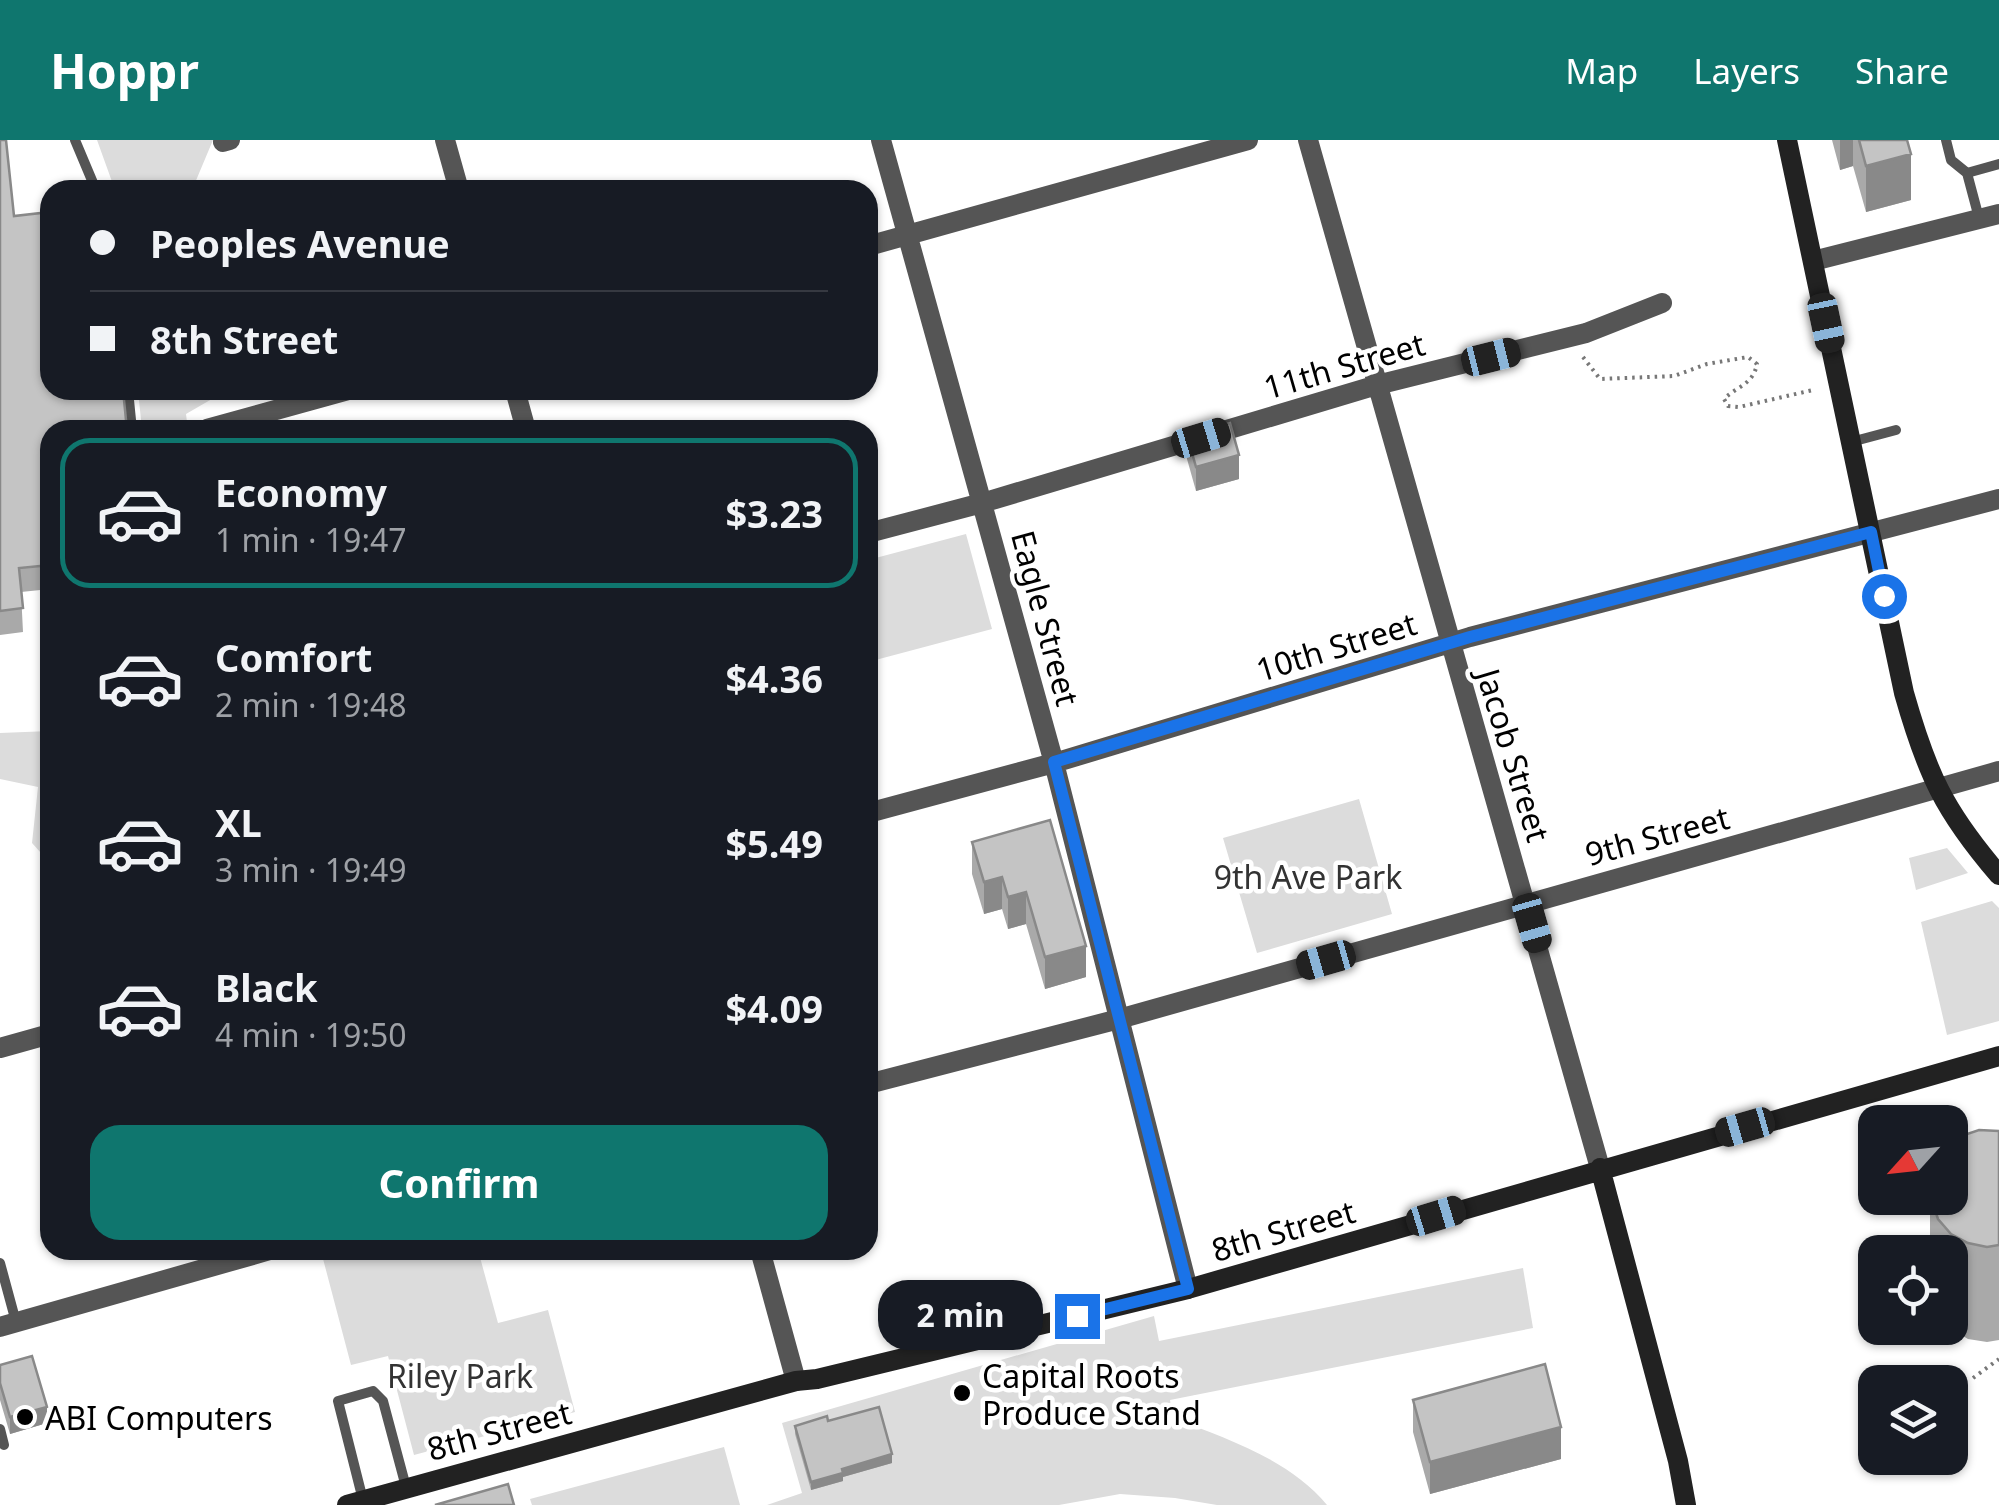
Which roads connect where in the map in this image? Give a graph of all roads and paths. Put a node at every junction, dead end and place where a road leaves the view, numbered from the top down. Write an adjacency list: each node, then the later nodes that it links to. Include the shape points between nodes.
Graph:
1 (75, 140): 10 (lane)
2 (445, 140): 11 (street)
3 (881, 140): 13 (street, Eagle Street)
4 (1248, 140): 13 (street)
5 (1308, 140): 18 (street, Jacob Street)
6 (1787, 140): 15 (street)
7 (1946, 140): 9 (lane, via 1951,160)
8 (1999, 164): 9 (lane)
9 (1967, 173): 12 (lane)
10 (92, 180)
11 (456, 180)
12 (1989, 217): 15 (street)
13 (908, 234): 14 (street); 25 (street, Eagle Street)
14 (878, 243)
15 (1813, 261): 23 (street)
16 (1662, 303): 17 (street, 11th Street)
17 (1567, 338): 18 (street, 11th Street); 19 (path, via 1600,379 1674,376 1748,356 1757,364 1755,373 1724,399 1728,406)
18 (1377, 385): 25 (street, 11th Street); 28 (street, Jacob Street)
19 (1814, 390)
20 (312, 400): 21 (street)
21 (240, 420)
22 (1896, 430): 23 (lane)
23 (1852, 442): 27 (street)
24 (1999, 499): 27 (street, 10th Street)
25 (982, 502): 26 (street, 11th Street); 29 (street, Eagle Street)
26 (878, 530)
27 (1871, 532): 28 (street, 10th Street); 31 (street, via 1904,693)
28 (1450, 643): 29 (street, 10th Street); 34 (street, Jacob Street)
29 (1054, 762): 32 (street, 10th Street); 35 (street, Eagle Street)
30 (1999, 771): 31 (street, 9th Street)
31 (1936, 789): 33 (street); 34 (street, 9th Street)
32 (878, 811)
33 (1999, 875)
34 (1526, 902): 35 (street, 9th Street); 40 (street, Jacob Street)
35 (1119, 1019): 39 (street, 9th Street); 44 (street, Eagle Street)
36 (40, 1037): 37 (street)
37 (0, 1048)
38 (1999, 1056): 40 (street, 8th Street)
39 (878, 1081)
40 (1600, 1168): 44 (street, 8th Street); 53 (street, Jacob Street)
41 (235, 1260): 45 (street)
42 (763, 1260): 48 (street)
43 (0, 1264): 45 (lane)
44 (1188, 1289): 48 (street, 8th Street)
45 (8, 1325)
46 (1999, 1359): 47 (path)
47 (1973, 1378)
48 (796, 1381): 51 (street, 8th Street)
49 (0, 1428): 50 (lane)
50 (4, 1445)
51 (406, 1487): 52 (street, 8th Street); 52 (lane, via 383,1401 373,1391 338,1401)
52 (355, 1503)
53 (1686, 1505)

